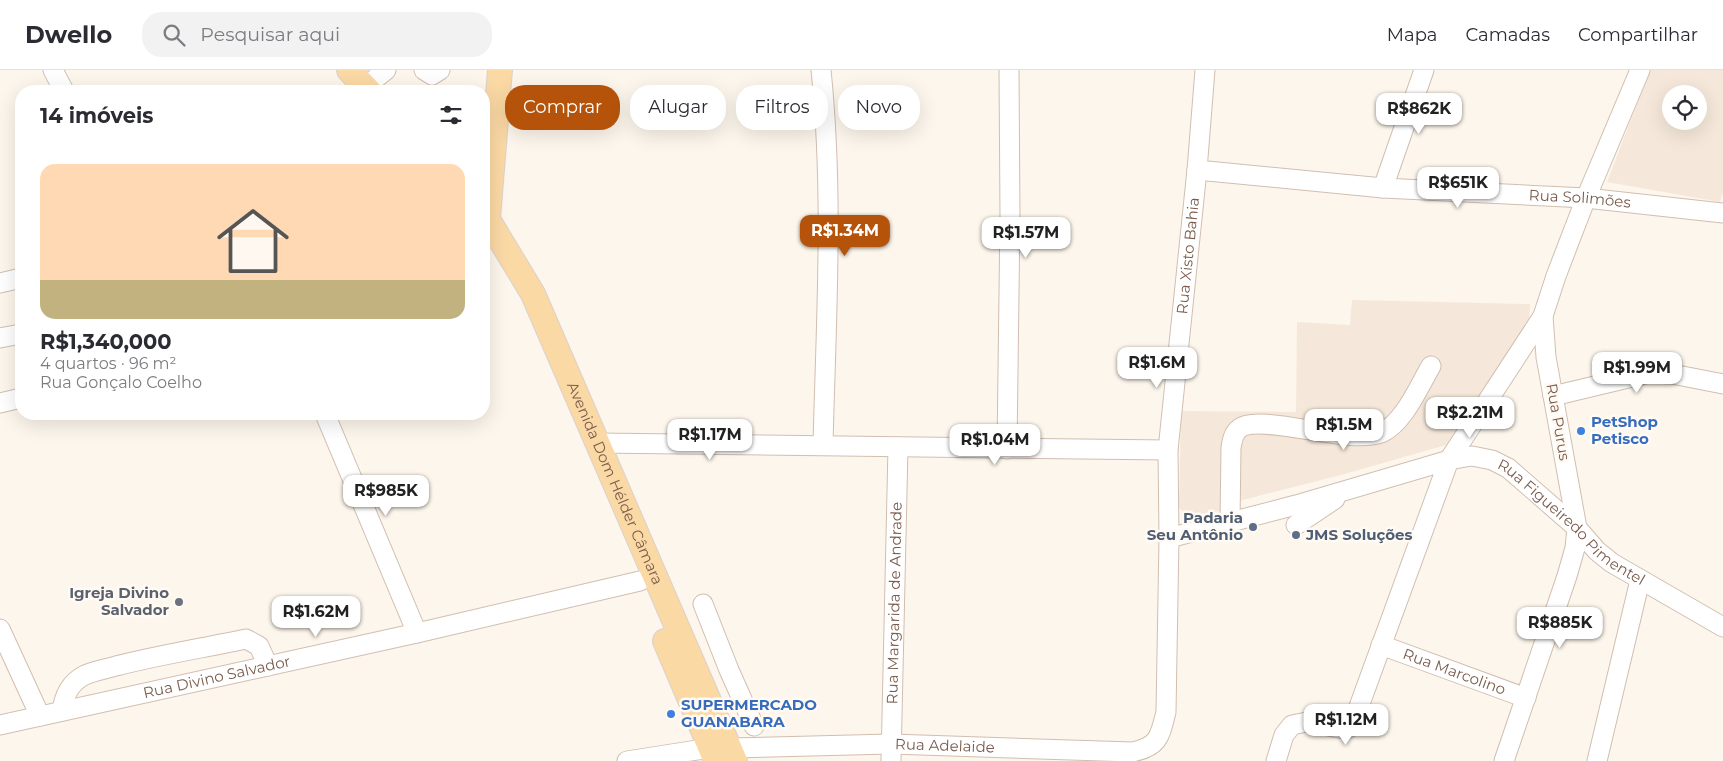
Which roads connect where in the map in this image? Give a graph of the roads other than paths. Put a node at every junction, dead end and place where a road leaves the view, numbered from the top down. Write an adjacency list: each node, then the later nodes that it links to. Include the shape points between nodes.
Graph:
1 (53, 70): 12 (street)
2 (349, 70): 11 (main road)
3 (424, 70): 4 (street, via 434,75)
4 (440, 70)
5 (500, 70): 13 (main road)
6 (821, 70): 32 (street, via 829,222)
7 (1009, 70): 34 (street)
8 (1205, 70): 14 (street, Rua Xisto Bahia)
9 (1424, 70): 15 (street)
10 (1640, 70): 16 (street)
11 (377, 80)
12 (61, 85)
13 (490, 147)
14 (1197, 170): 15 (street, Rua Solimões); 35 (street, Rua Xisto Bahia)
15 (1383, 188): 16 (street, Rua Solimões)
16 (1586, 198): 17 (street, Rua Solimões); 22 (street)
17 (1723, 213)
18 (490, 235): 31 (main road, Avenida Dom Hélder Câmara, via 533,294)
19 (490, 239): 43 (main road, Avenida Dom Hélder Câmara)
20 (15, 279): 21 (street)
21 (0, 283)
22 (1544, 316): 27 (street, Rua Purus); 36 (street)
23 (15, 335): 24 (street)
24 (0, 338)
25 (1431, 366): 38 (street, via 1400,419 1382,432 1371,435 1319,432 1256,423 1240,427 1232,443)
26 (1723, 384): 27 (street, via 1648,373)
27 (1552, 396): 40 (street, Rua Purus)
28 (15, 399): 29 (street)
29 (0, 403)
30 (327, 420): 47 (street)
31 (596, 443): 32 (street); 51 (main road, Avenida Dom Hélder Câmara)
32 (823, 446): 33 (street)
33 (898, 447): 34 (street); 58 (street, Rua Margarida de Andrade)
34 (1007, 449): 35 (street)
35 (1168, 450): 41 (street, Rua Xisto Bahia)
36 (1449, 460): 37 (street, Rua Figueiredo Pimentel); 40 (street, Rua Figueiredo Pimentel, via 1472,456 1492,460 1508,468); 48 (street)
37 (1353, 488): 38 (street, Rua Figueiredo Pimentel); 39 (street, Rua Figueiredo Pimentel)
38 (1230, 522): 41 (street, Rua Figueiredo Pimentel)
39 (1296, 525)
40 (1578, 528): 42 (street, Rua Figueiredo Pimentel, via 1596,551); 52 (street, via 1575,548)
41 (1169, 538): 54 (street, Rua Xisto Bahia)
42 (1640, 580): 45 (street, Rua Figueiredo Pimentel); 63 (street)
43 (640, 581): 47 (street, Rua Divino Salvador); 59 (main road, Avenida Dom Hélder Câmara)
44 (703, 604): 50 (street)
45 (1723, 626)
46 (0, 629): 55 (street)
47 (417, 633): 49 (street, Rua Divino Salvador)
48 (1381, 645): 52 (street, Rua Marcolino); 61 (street, via 1359,710 1349,728 1297,723 1288,730)
49 (268, 666): 53 (street, Rua Divino Salvador); 53 (street, via 259,646 246,639 130,663 84,675 67,691)
50 (729, 670): 51 (street); 57 (street)
51 (701, 682): 59 (main road, Avenida Dom Hélder Câmara)
52 (1526, 698): 62 (street)
53 (62, 711): 55 (street, Rua Divino Salvador)
54 (1166, 712): 58 (street, Rua Adelaide, via 1160,736 1145,750 1132,752)
55 (40, 716): 56 (street, Rua Divino Salvador)
56 (0, 726)
57 (754, 726)
58 (891, 752): 59 (street, Rua Adelaide)
59 (723, 755): 60 (street, Rua Adelaide)
60 (627, 761)
61 (1276, 761)
62 (1504, 761)
63 (1598, 761)

